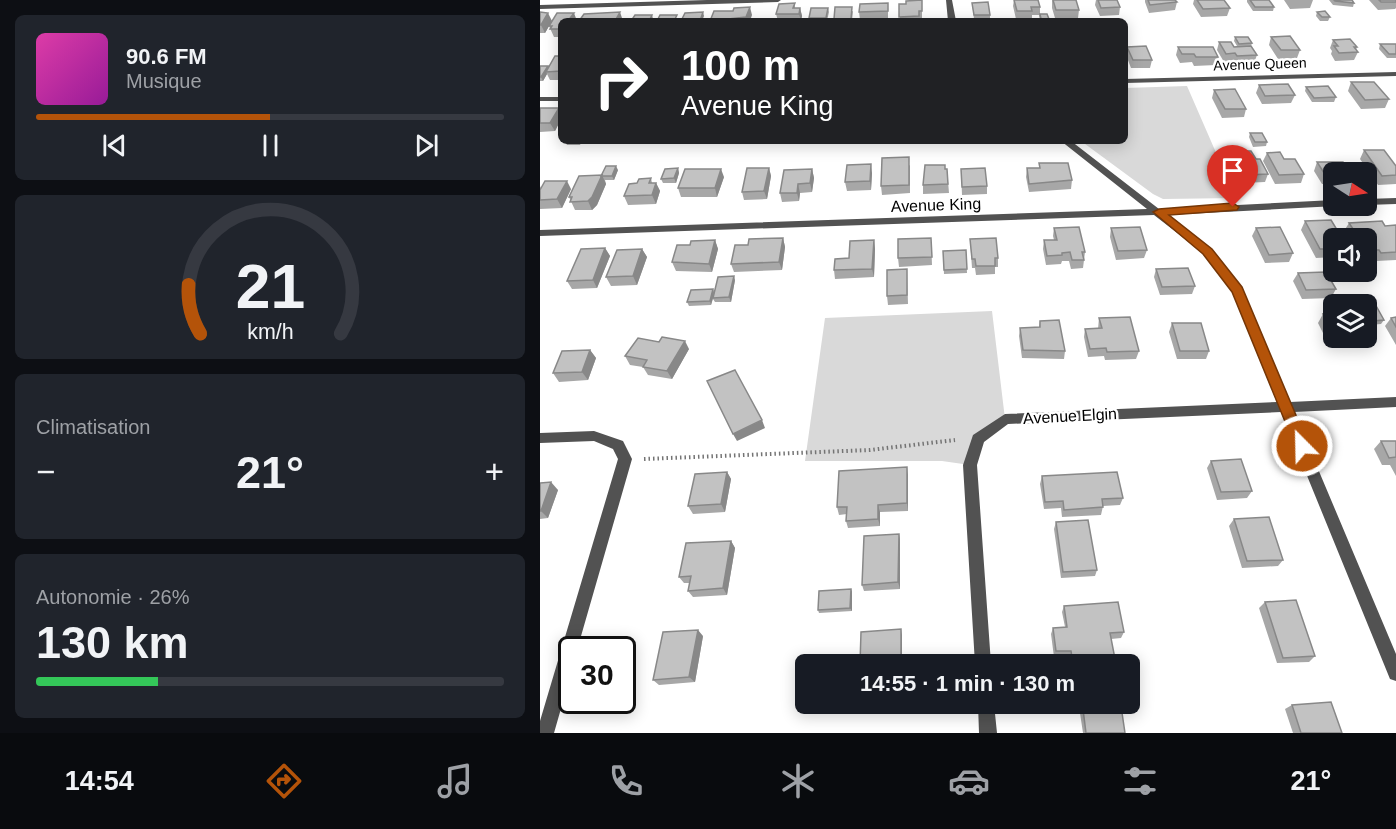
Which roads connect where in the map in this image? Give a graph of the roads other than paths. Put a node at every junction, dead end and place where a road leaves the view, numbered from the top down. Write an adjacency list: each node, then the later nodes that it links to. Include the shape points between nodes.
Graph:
1 (778, 0): 3 (street)
2 (949, 0): 4 (street)
3 (540, 7)
4 (952, 18)
5 (1396, 74): 6 (street, Avenue Queen)
6 (1128, 81)
7 (540, 99): 8 (street)
8 (558, 99)
9 (1069, 144): 13 (street)
10 (1396, 201): 11 (street)
11 (1377, 202)
12 (1323, 204): 13 (street, Avenue King)
13 (1159, 212): 14 (street, Avenue King); 16 (street, via 1207,251 1237,290)
14 (540, 233)
15 (1396, 402): 16 (street, Avenue Elgin)
16 (1286, 407): 18 (street, Avenue Elgin, via 1005,419 978,439 970,465); 19 (street)
17 (540, 438): 21 (street, via 594,436 618,445 625,459)
18 (982, 654)
19 (1396, 673)
20 (987, 714): 22 (street)
21 (545, 733)
22 (988, 733)

